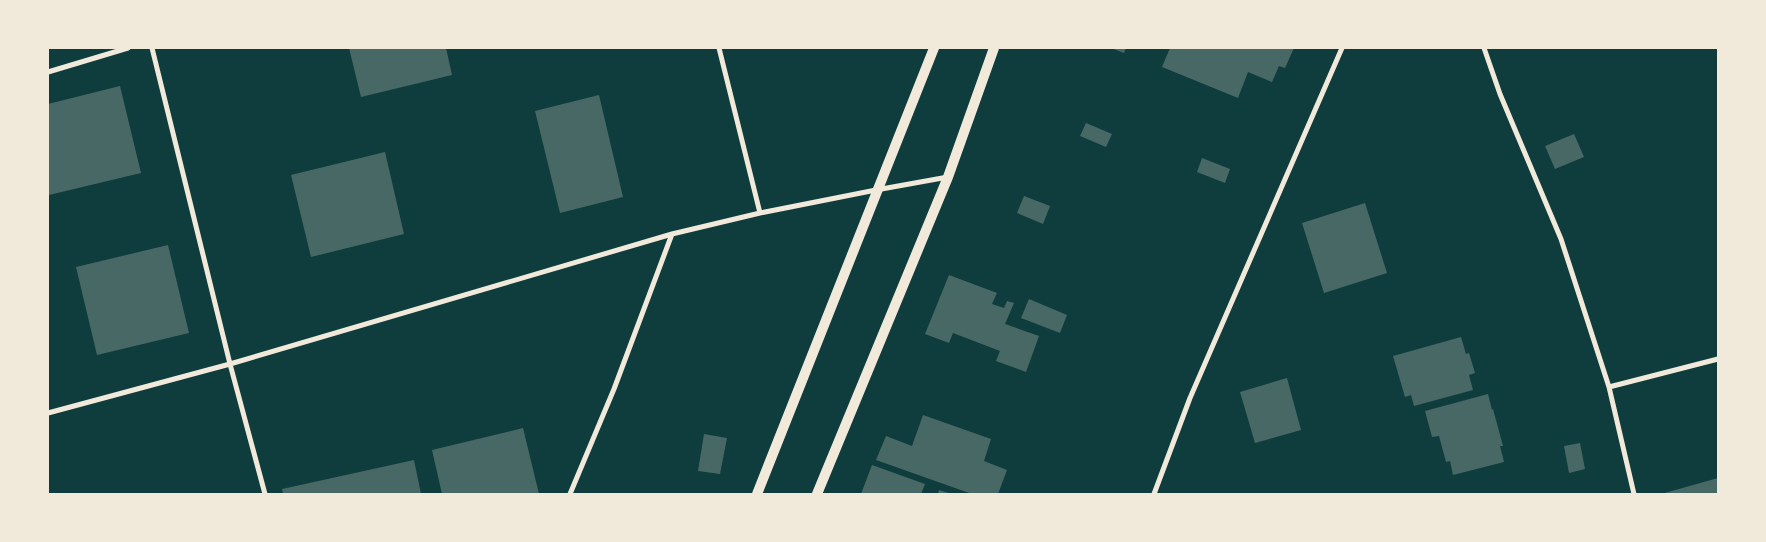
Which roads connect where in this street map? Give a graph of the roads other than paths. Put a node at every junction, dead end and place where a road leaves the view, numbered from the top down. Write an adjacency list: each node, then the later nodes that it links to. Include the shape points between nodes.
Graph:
1 (128, 48): 8 (street)
2 (152, 48): 14 (street)
3 (719, 48): 11 (street)
4 (934, 48): 10 (main road)
5 (994, 48): 9 (main road)
6 (1342, 48): 21 (street, via 1190,398)
7 (1484, 48): 15 (street, via 1561,239)
8 (48, 72)
9 (948, 178): 10 (street); 20 (main road)
10 (876, 190): 11 (street); 19 (main road)
11 (760, 214): 12 (street)
12 (672, 234): 14 (street); 18 (street, via 614,389)
13 (1718, 359): 15 (street)
14 (230, 364): 16 (street); 17 (street)
15 (1609, 387): 22 (street)
16 (48, 413)
17 (265, 494)
18 (570, 494)
19 (757, 494)
20 (817, 494)
21 (1154, 494)
22 (1634, 494)

